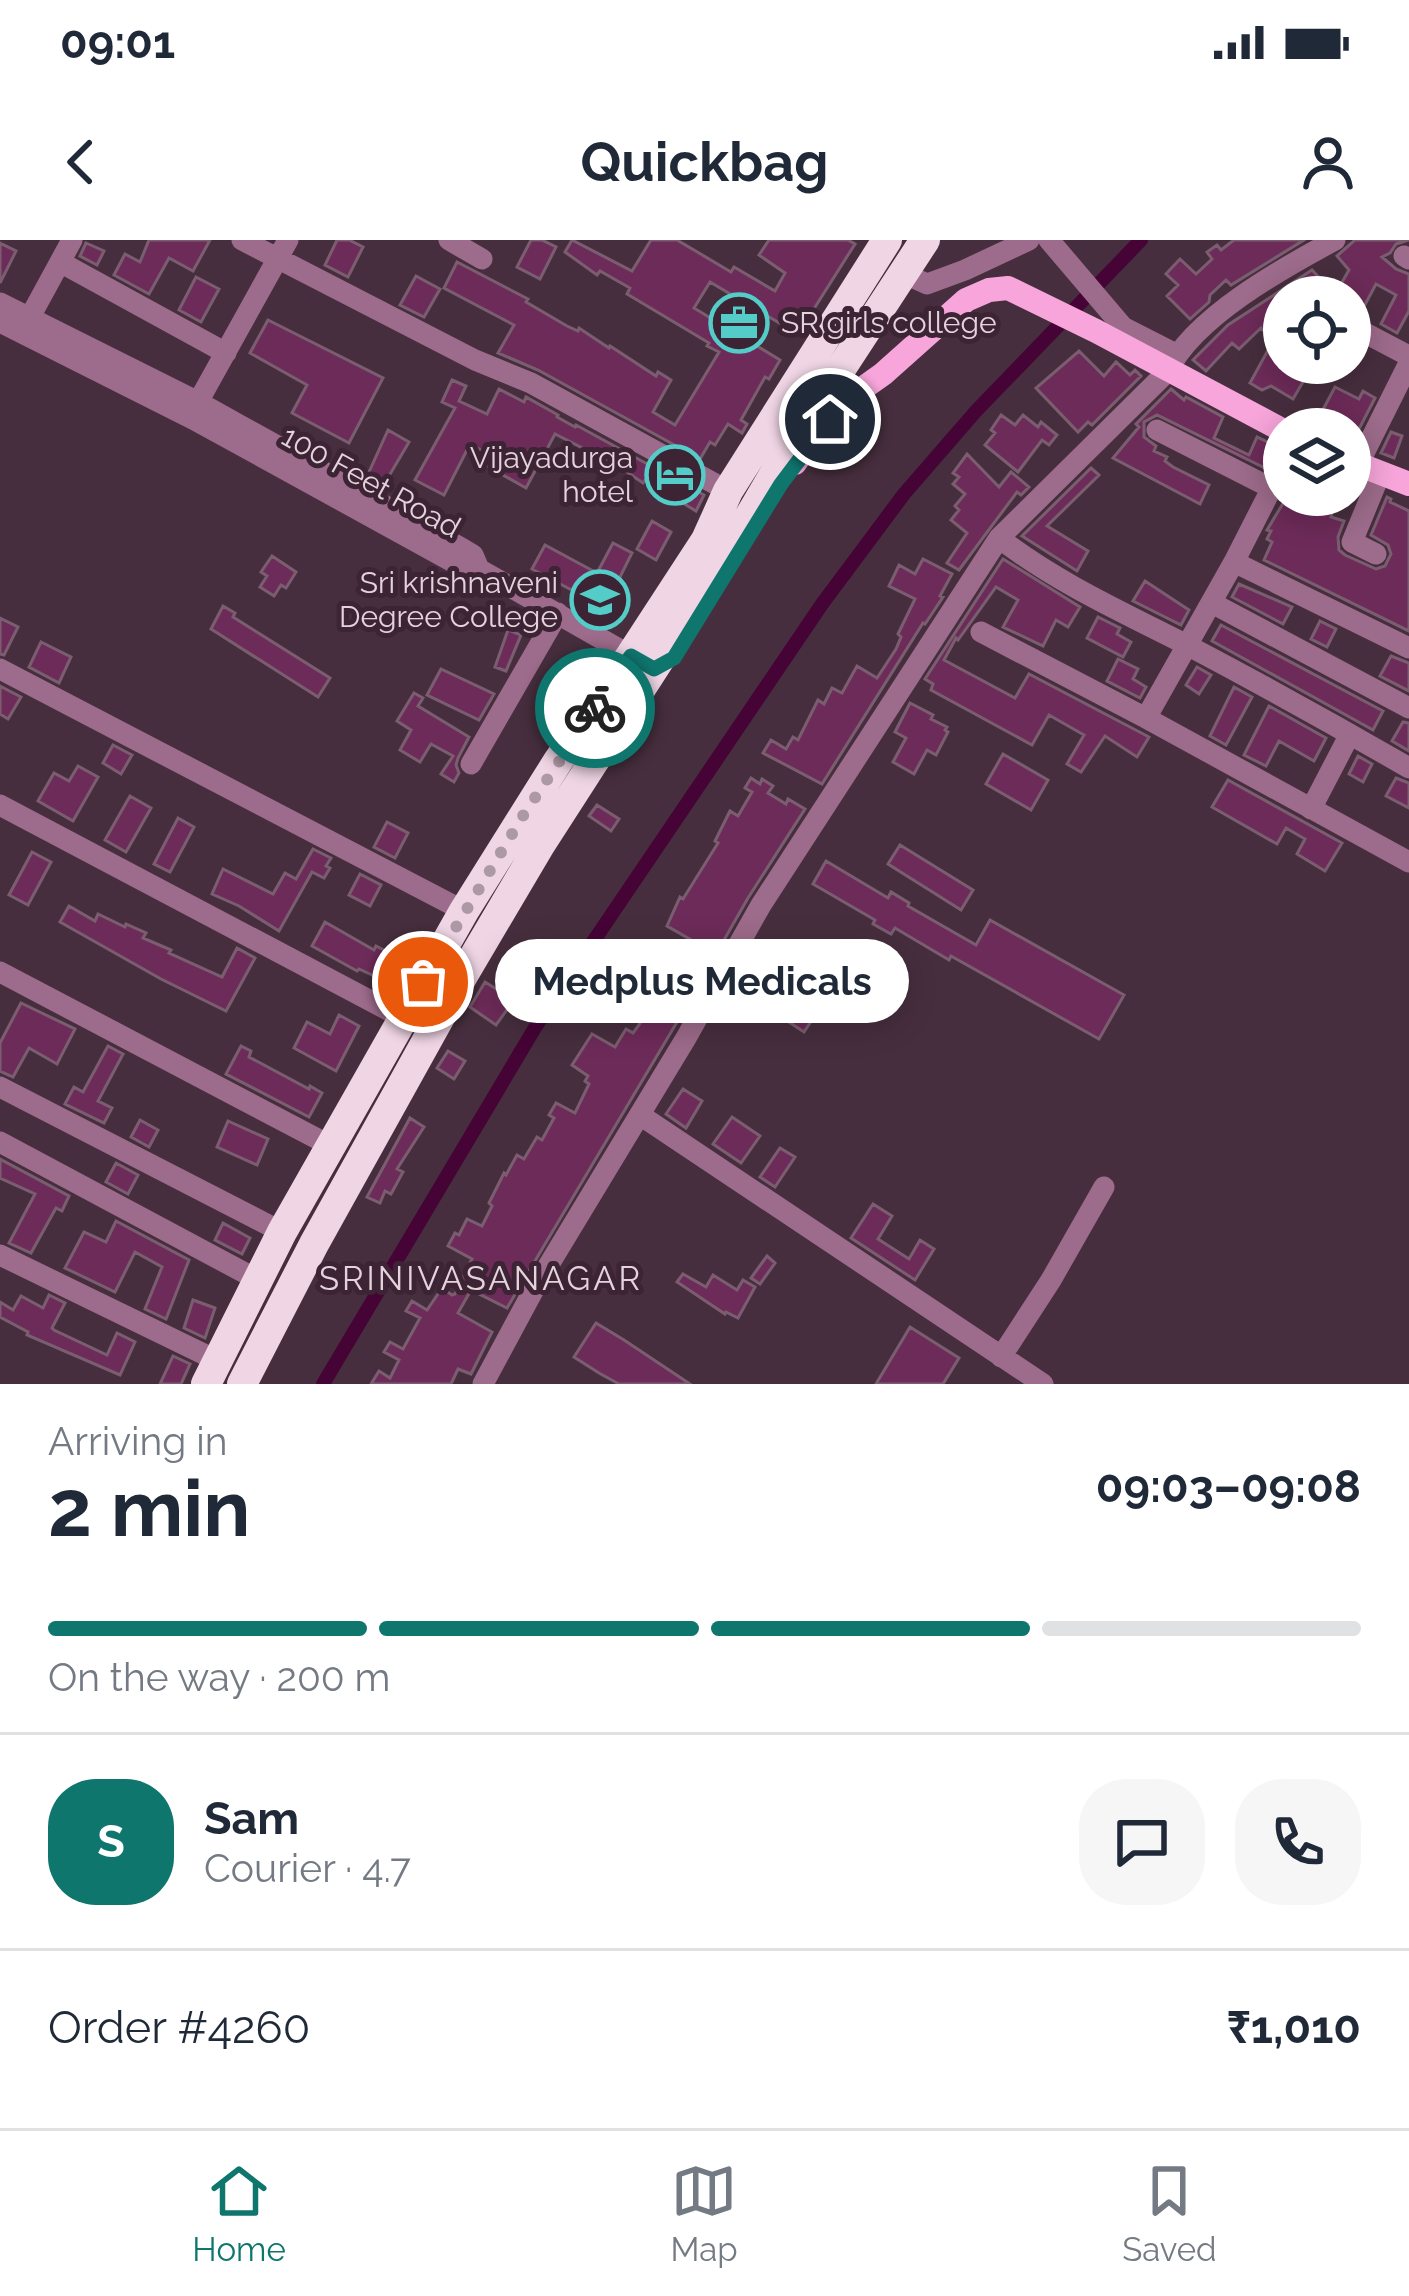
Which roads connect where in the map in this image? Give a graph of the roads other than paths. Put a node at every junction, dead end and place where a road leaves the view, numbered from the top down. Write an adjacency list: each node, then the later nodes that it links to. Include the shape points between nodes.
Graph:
1 (72, 240): 11 (street)
2 (242, 240): 9 (street)
3 (449, 240): 10 (street)
4 (887, 240): 29 (highway)
5 (925, 240): 12 (highway)
6 (1029, 240): 12 (street, via 927,284)
7 (1335, 240): 20 (street, via 1211,320)
8 (1054, 245): 20 (street, via 1124,327)
9 (283, 249): 18 (street); 29 (street, via 475,360)
10 (482, 259)
11 (60, 262): 14 (street); 18 (street)
12 (904, 274): 16 (highway)
13 (0, 304): 14 (street, 100 Feet Road)
14 (29, 317): 22 (street, 100 Feet Road)
15 (0, 322): 35 (street, 100 Feet Road)
16 (870, 328): 21 (highway); 41 (highway, via 725,558)
17 (1371, 337): 19 (street)
18 (226, 353): 22 (street)
19 (1409, 360): 25 (street)
20 (1172, 363): 21 (main road, via 1008,289 989,290 966,300); 23 (main road); 32 (street)
21 (852, 396): 41 (main road, via 781,484 680,650 668,662)
22 (198, 402): 35 (street, 100 Feet Road, via 473,555)
23 (1263, 418)
24 (1156, 430): 27 (street)
25 (1371, 448)
26 (1371, 469): 28 (main road)
27 (1263, 484)
28 (1409, 484)
29 (728, 490): 41 (highway)
30 (1263, 509): 34 (street)
31 (1356, 516): 33 (street, via 1352,542)
32 (999, 538): 39 (street, via 1032,564); 56 (street, via 761,905)
33 (1376, 554)
34 (1234, 562): 36 (street); 40 (street)
35 (479, 569): 37 (street)
36 (1212, 603): 39 (street); 43 (street)
37 (558, 613): 41 (street); 46 (street)
38 (981, 632): 44 (street)
39 (1187, 646): 44 (street); 45 (street)
40 (1409, 648)
41 (642, 662): 48 (highway)
42 (0, 670): 52 (street)
43 (1409, 708)
44 (1147, 718): 50 (street)
45 (1350, 734): 47 (street); 50 (street)
46 (471, 764)
47 (1409, 768)
48 (570, 771): 52 (highway); 65 (highway)
49 (0, 805): 54 (street)
50 (1311, 809): 51 (street)
51 (1409, 862)
52 (464, 910): 54 (highway)
53 (0, 972): 58 (street)
54 (403, 1018): 58 (highway)
55 (0, 1087): 60 (street)
56 (640, 1115): 63 (street); 66 (street)
57 (0, 1142): 62 (street)
58 (332, 1146): 60 (highway)
59 (1104, 1187): 63 (street)
60 (282, 1232): 62 (highway)
61 (0, 1255): 64 (street)
62 (258, 1280): 64 (highway)
63 (1001, 1358): 67 (street)
64 (212, 1372)
65 (242, 1384)
66 (483, 1384)
67 (1042, 1384)

